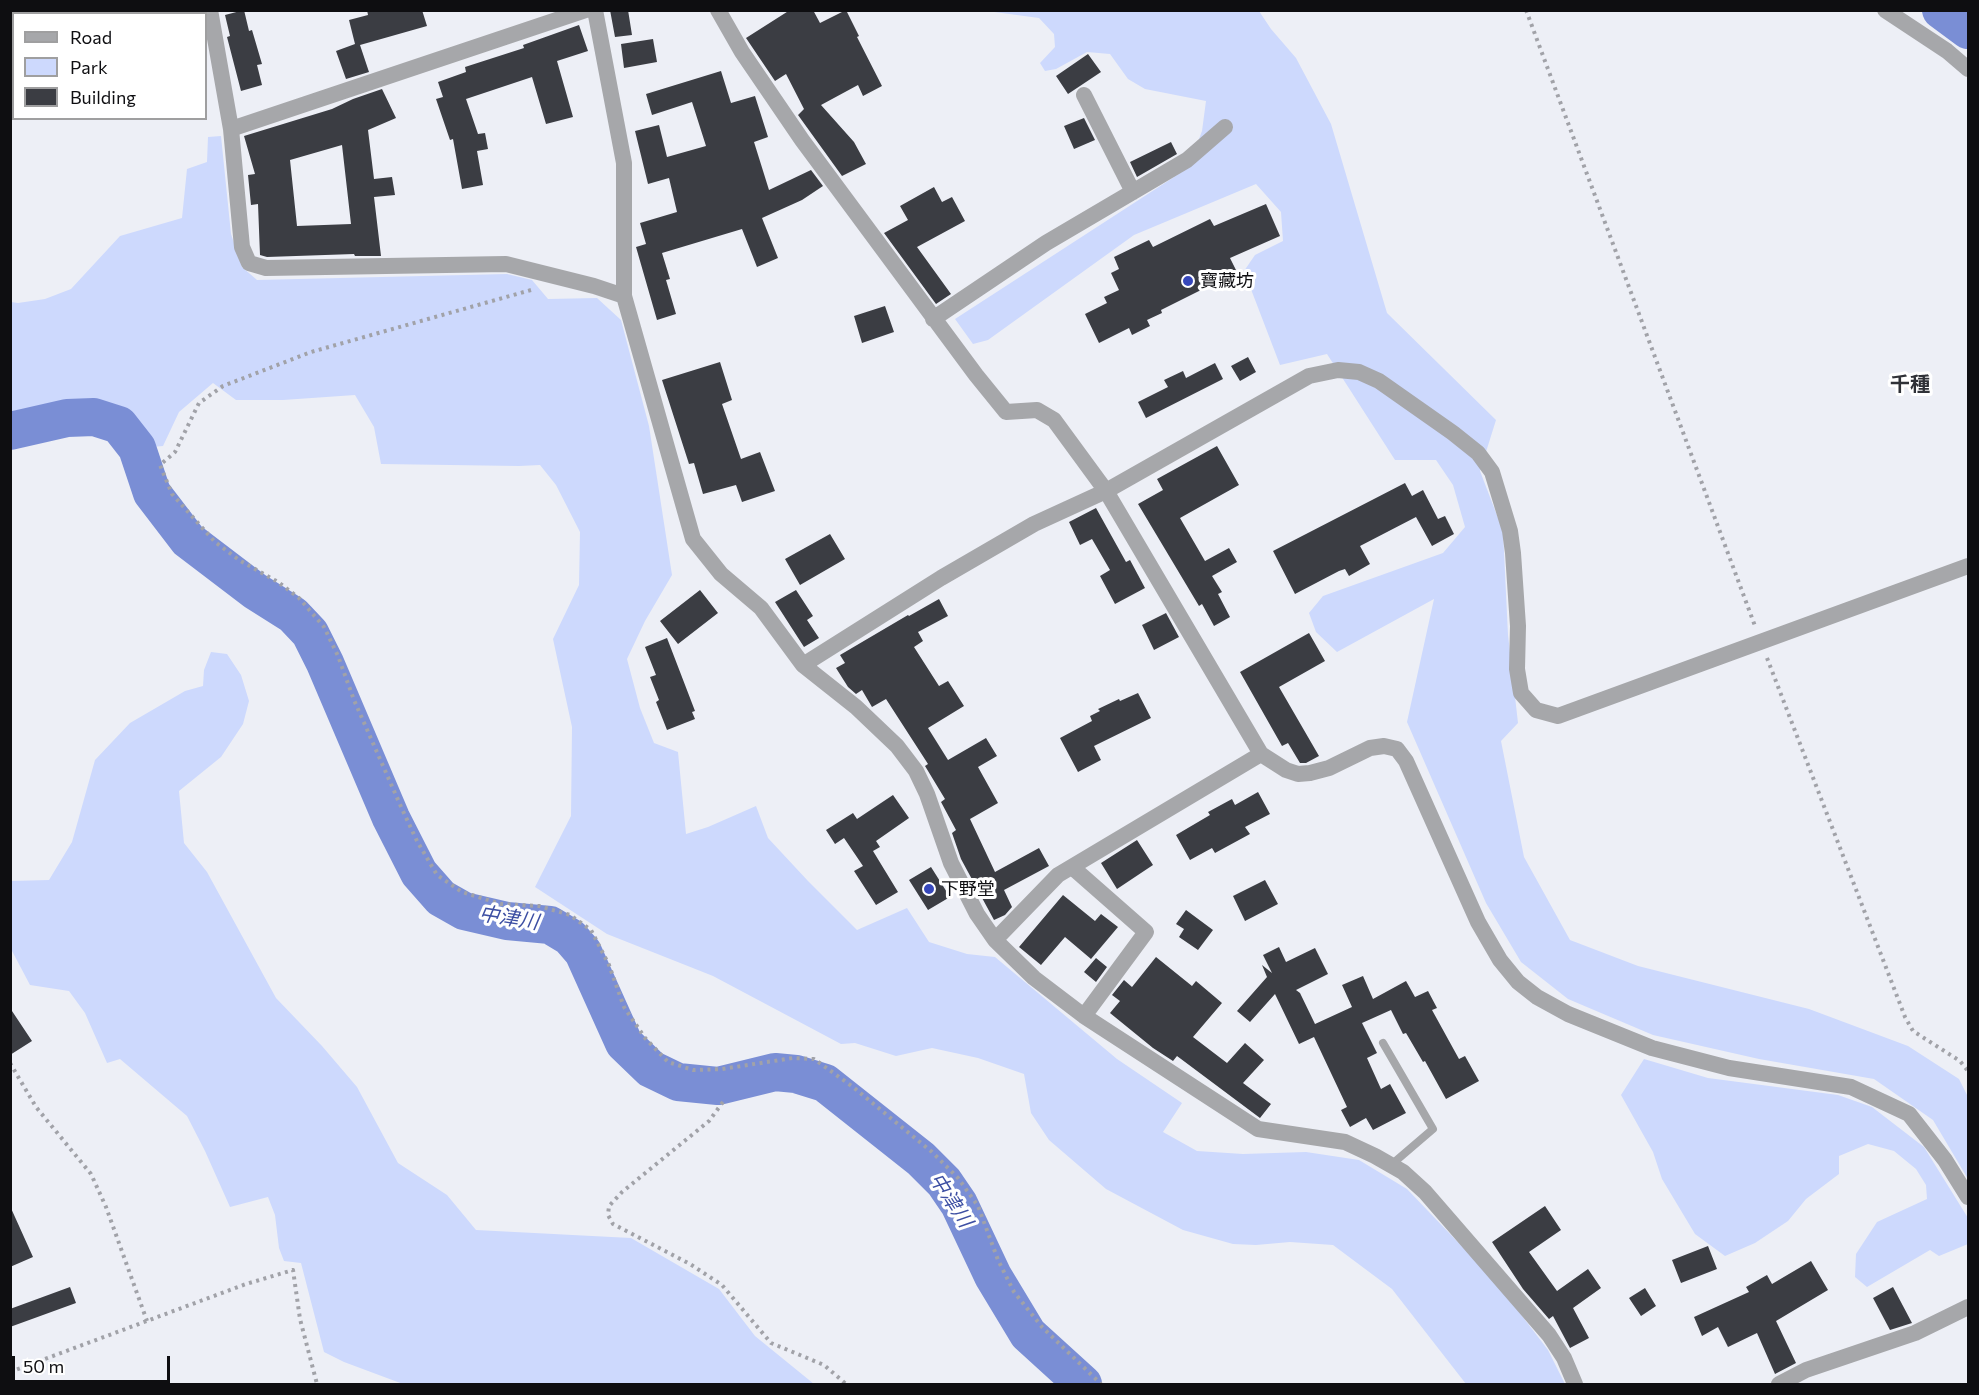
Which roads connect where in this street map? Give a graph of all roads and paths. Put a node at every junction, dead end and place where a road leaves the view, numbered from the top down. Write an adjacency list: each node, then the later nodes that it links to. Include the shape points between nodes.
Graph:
1 (210, 10): 10 (street)
2 (586, 10): 10 (street)
3 (595, 10): 13 (street, via 624,163)
4 (718, 10): 14 (street, via 802,140)
5 (1526, 10): 17 (path)
6 (1885, 10): 7 (street)
7 (1968, 69)
8 (1084, 96): 11 (street)
9 (1225, 128): 11 (street, via 1187,160)
10 (231, 129): 13 (street, via 238,221 242,248 249,262 266,268 506,264)
11 (1132, 192): 14 (street, via 1046,243)
12 (534, 289): 34 (path, via 311,352 223,386 199,403 175,452 160,465 172,494 216,542 299,598 324,627 402,808 436,876 462,892 501,904 539,906 570,915 591,930 624,1008 668,1062 693,1070 814,1059 853,1086 958,1178 978,1206 1014,1292 1042,1327)
13 (624, 296): 18 (street, via 693,539 721,574 761,608)
14 (933, 319): 15 (street, via 1006,412 1037,410 1054,420)
15 (1106, 491): 17 (street, via 1309,376 1338,370 1359,372 1379,381 1454,433 1478,453 1492,472 1513,553 1518,626 1516,669 1521,693 1536,710 1558,716); 18 (street, via 1034,524); 19 (street)
16 (1968, 566): 17 (street)
17 (1760, 641): 25 (path, via 1905,1017 1913,1031 1960,1061)
18 (803, 665): 21 (street, via 856,707 897,746 916,771 960,884)
19 (1261, 754): 20 (street); 28 (street, via 1298,774 1329,768 1370,748 1397,749 1406,761 1478,922 1500,960 1537,997 1652,1048 1729,1068 1851,1087 1909,1114 1946,1160)
20 (1072, 867): 21 (street, via 1058,875); 22 (street, via 1146,932)
21 (995, 940): 22 (street, via 1034,978)
22 (1084, 1016): 27 (street, via 1258,1129 1345,1142)
23 (1383, 1043): 27 (lane, via 1432,1130)
24 (10, 1064): 30 (path, via 36,1107 91,1174)
25 (1968, 1071)
26 (723, 1101): 33 (path, via 709,1121 622,1192 609,1206 608,1215 613,1224 722,1285 771,1343 824,1365)
27 (1391, 1165): 35 (street, via 1425,1192 1549,1335)
28 (1968, 1197)
29 (1968, 1307): 36 (street, via 1915,1334 1806,1370)
30 (147, 1321): 31 (path); 32 (path, via 293,1270)
31 (10, 1372)
32 (316, 1384)
33 (846, 1384)
34 (1101, 1384)
35 (1575, 1384)
36 (1779, 1384)

